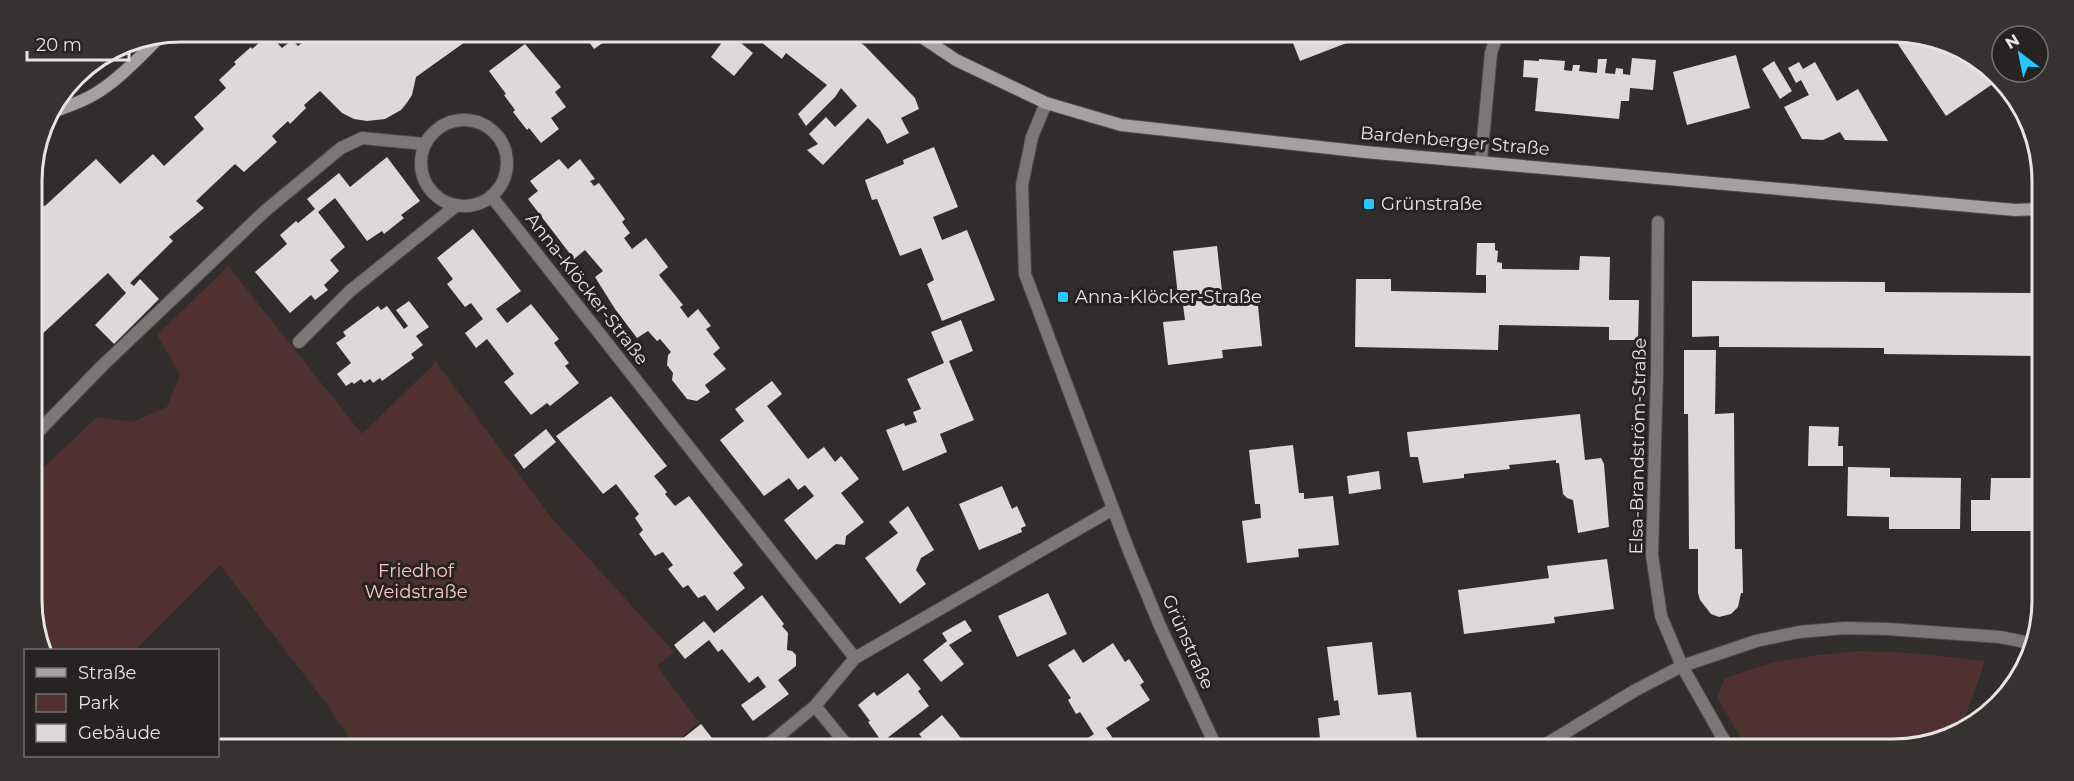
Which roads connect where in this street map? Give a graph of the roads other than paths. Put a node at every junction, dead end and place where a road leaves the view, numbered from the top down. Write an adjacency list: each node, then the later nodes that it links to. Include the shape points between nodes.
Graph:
1 (929, 42): 4 (main road, Bardenberger Straße, via 956,60)
2 (1495, 42): 7 (street)
3 (149, 46): 5 (main road, via 105,87)
4 (1046, 103): 7 (main road, Bardenberger Straße, via 1121,125); 16 (street, Grünstraße, via 1032,137 1022,185 1025,274)
5 (63, 108)
6 (424, 144): 8 (street, via 433,132 453,120 468,119 489,126 500,136 508,157 507,172); 9 (street, via 420,163 428,189 439,199); 15 (street, via 362,138 341,148 265,211)
7 (1480, 161): 11 (main road, Bardenberger Straße)
8 (492, 197): 9 (street, via 467,207); 18 (street, Anna-Klöcker-Straße)
9 (458, 205): 14 (street, via 350,291)
10 (2032, 209): 11 (main road, Bardenberger Straße)
11 (2015, 210): 12 (main road, Bardenberger Straße)
12 (2032, 215)
13 (1658, 222): 19 (street, Elsa-Brandström-Straße, via 1652,555 1661,616)
14 (299, 342)
15 (42, 428)
16 (1113, 509): 18 (street); 23 (street, Grünstraße, via 1160,626)
17 (2025, 642): 19 (street, via 1971,634 1845,628 1756,641)
18 (855, 658): 20 (street)
19 (1682, 666): 24 (street); 25 (street, Elsa-Brandström-Straße)
20 (814, 706): 21 (street); 22 (street)
21 (776, 739)
22 (842, 739)
23 (1212, 739)
24 (1555, 739)
25 (1723, 739)

